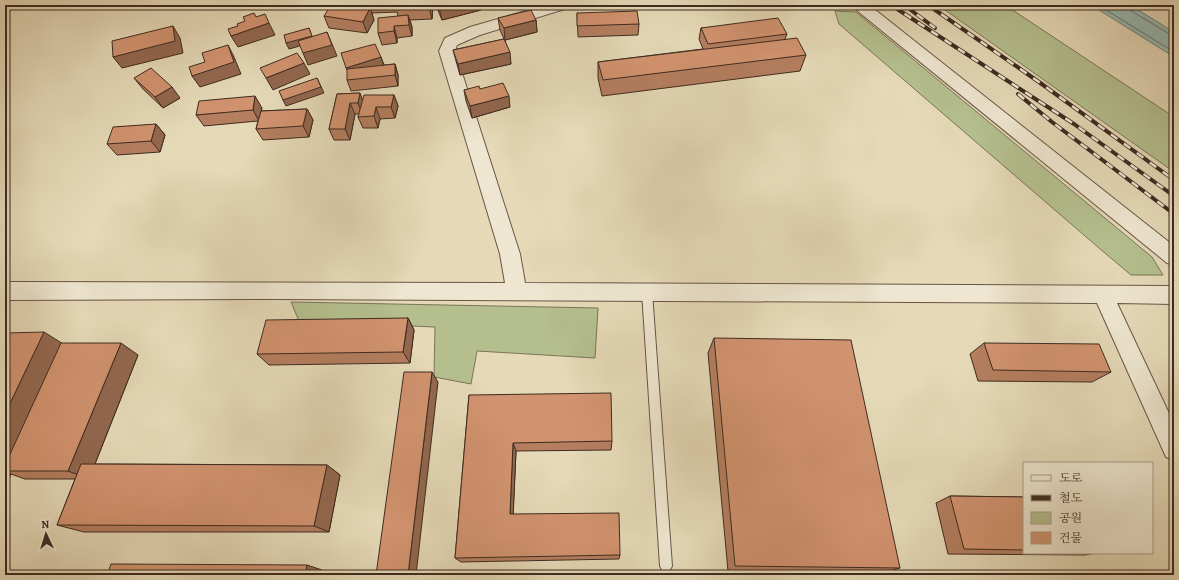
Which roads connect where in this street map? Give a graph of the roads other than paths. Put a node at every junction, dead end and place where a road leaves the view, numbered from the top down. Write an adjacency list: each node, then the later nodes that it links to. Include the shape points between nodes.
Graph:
1 (562, 5): 5 (street, via 475,32 450,42 446,51 510,254)
2 (859, 5): 3 (street)
3 (1174, 257)
4 (5, 291): 5 (street)
5 (516, 291): 6 (street)
6 (647, 292): 7 (street); 10 (lane)
7 (1103, 294): 8 (street); 9 (street)
8 (1174, 295)
9 (1174, 449)
10 (666, 566)

